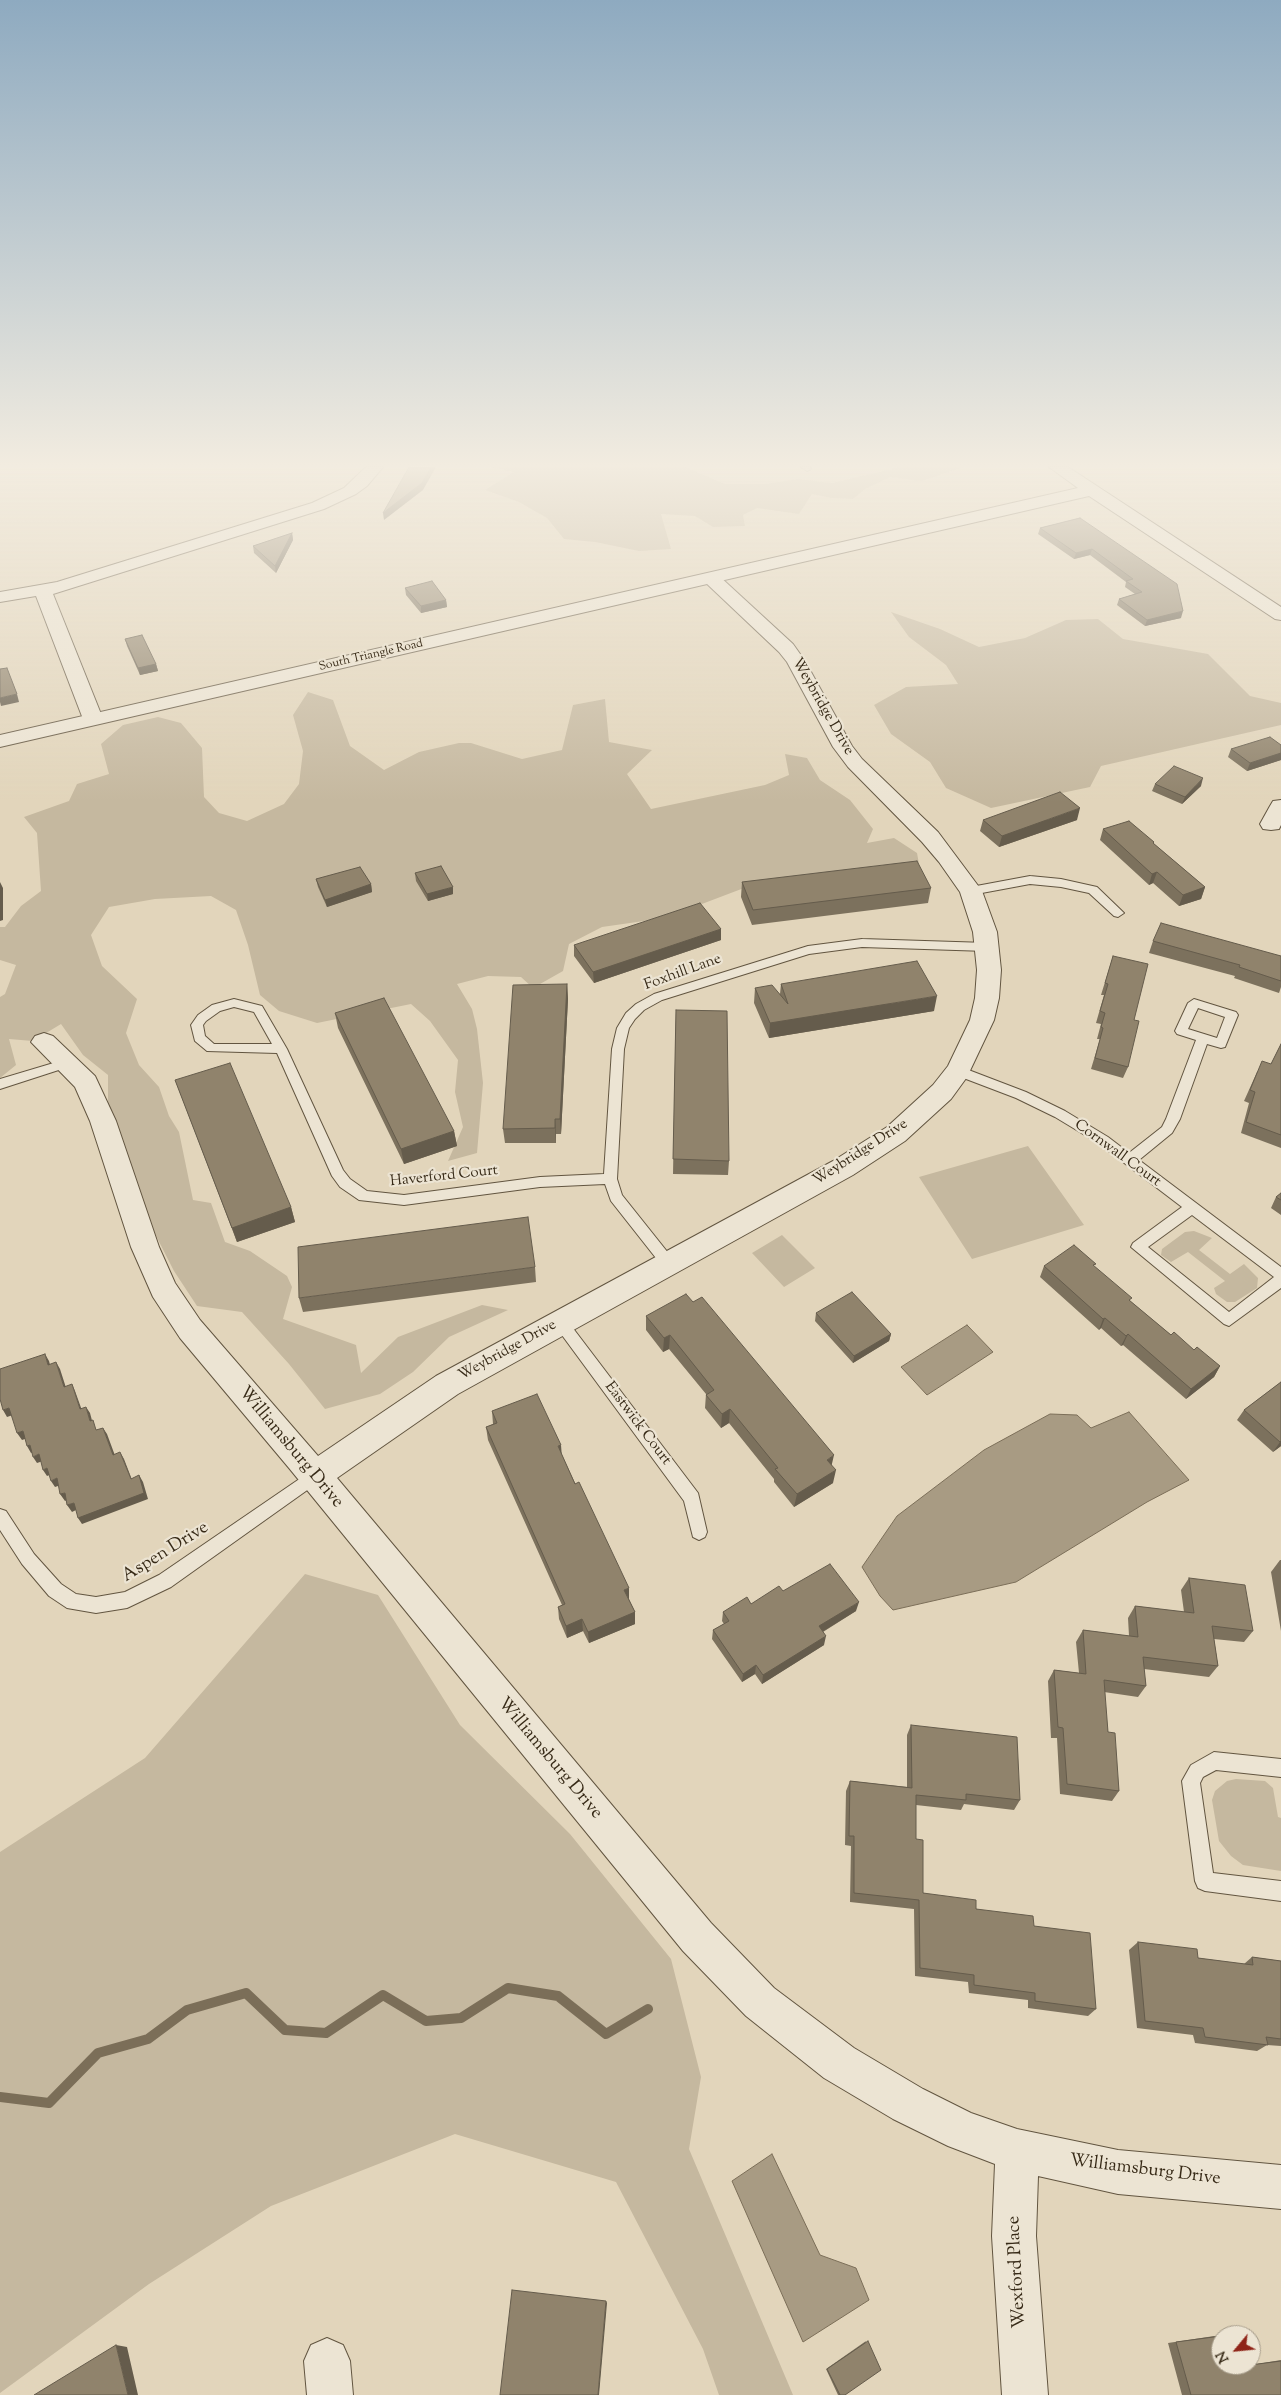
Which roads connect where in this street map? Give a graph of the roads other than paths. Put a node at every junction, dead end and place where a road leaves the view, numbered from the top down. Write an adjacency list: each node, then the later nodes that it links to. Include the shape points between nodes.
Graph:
1 (83, 579): 4 (street)
2 (712, 579): 7 (street, South Triangle Road); 9 (street, Weybridge Drive, via 786,648 854,763 935,844)
3 (1226, 579): 6 (street)
4 (43, 591): 5 (street); 7 (street)
5 (0, 597)
6 (1281, 615)
7 (93, 719): 8 (street, South Triangle Road)
8 (0, 741)
9 (971, 891): 10 (lane, via 1030,880 1061,883 1093,890); 11 (street, Weybridge Drive)
10 (1118, 913)
11 (987, 947): 15 (street, Weybridge Drive, via 989,970 982,1020); 18 (lane, Foxhill Lane, via 862,942 808,950 658,997 640,1007 623,1028 618,1049)
12 (1202, 1038): 17 (lane, via 1167,1130)
13 (281, 1049): 13 (lane, Haverford Court, via 258,1010 251,1006 234,1004 216,1008 197,1025 198,1038 212,1048); 18 (lane, Haverford Court, via 337,1172 345,1183 364,1196 404,1200 540,1182)
14 (56, 1053): 16 (lane); 24 (street, Williamsburg Drive, via 86,1082 103,1120 145,1247 163,1289 190,1329)
15 (958, 1071): 17 (lane, Cornwall Court, via 1060,1114); 20 (street, Weybridge Drive, via 923,1112 896,1134 842,1168)
16 (0, 1084)
17 (1129, 1160): 19 (lane, Cornwall Court)
18 (610, 1179): 20 (lane, Foxhill Lane, via 616,1197)
19 (1191, 1208): 21 (lane, Cornwall Court); 22 (lane, via 1138,1247 1230,1320)
20 (668, 1263): 23 (street, Weybridge Drive)
21 (1281, 1275)
22 (1281, 1280)
23 (561, 1322): 24 (street, Weybridge Drive, via 447,1385); 26 (lane, Eastwick Court, via 692,1498)
24 (314, 1476): 25 (lane, Aspen Drive, via 165,1581 127,1600 96,1605 72,1602 55,1590 28,1558); 29 (street, Williamsburg Drive, via 697,1937 760,2002 839,2062 908,2104 963,2131)
25 (0, 1516)
26 (699, 1532)
27 (1281, 1768): 28 (lane, via 1214,1761 1197,1771 1192,1781 1205,1882)
28 (1281, 1891)
29 (1016, 2150): 30 (street, Williamsburg Drive, via 1118,2172); 31 (street, Wexford Place, via 1014,2236)
30 (1281, 2187)
31 (1025, 2395)

